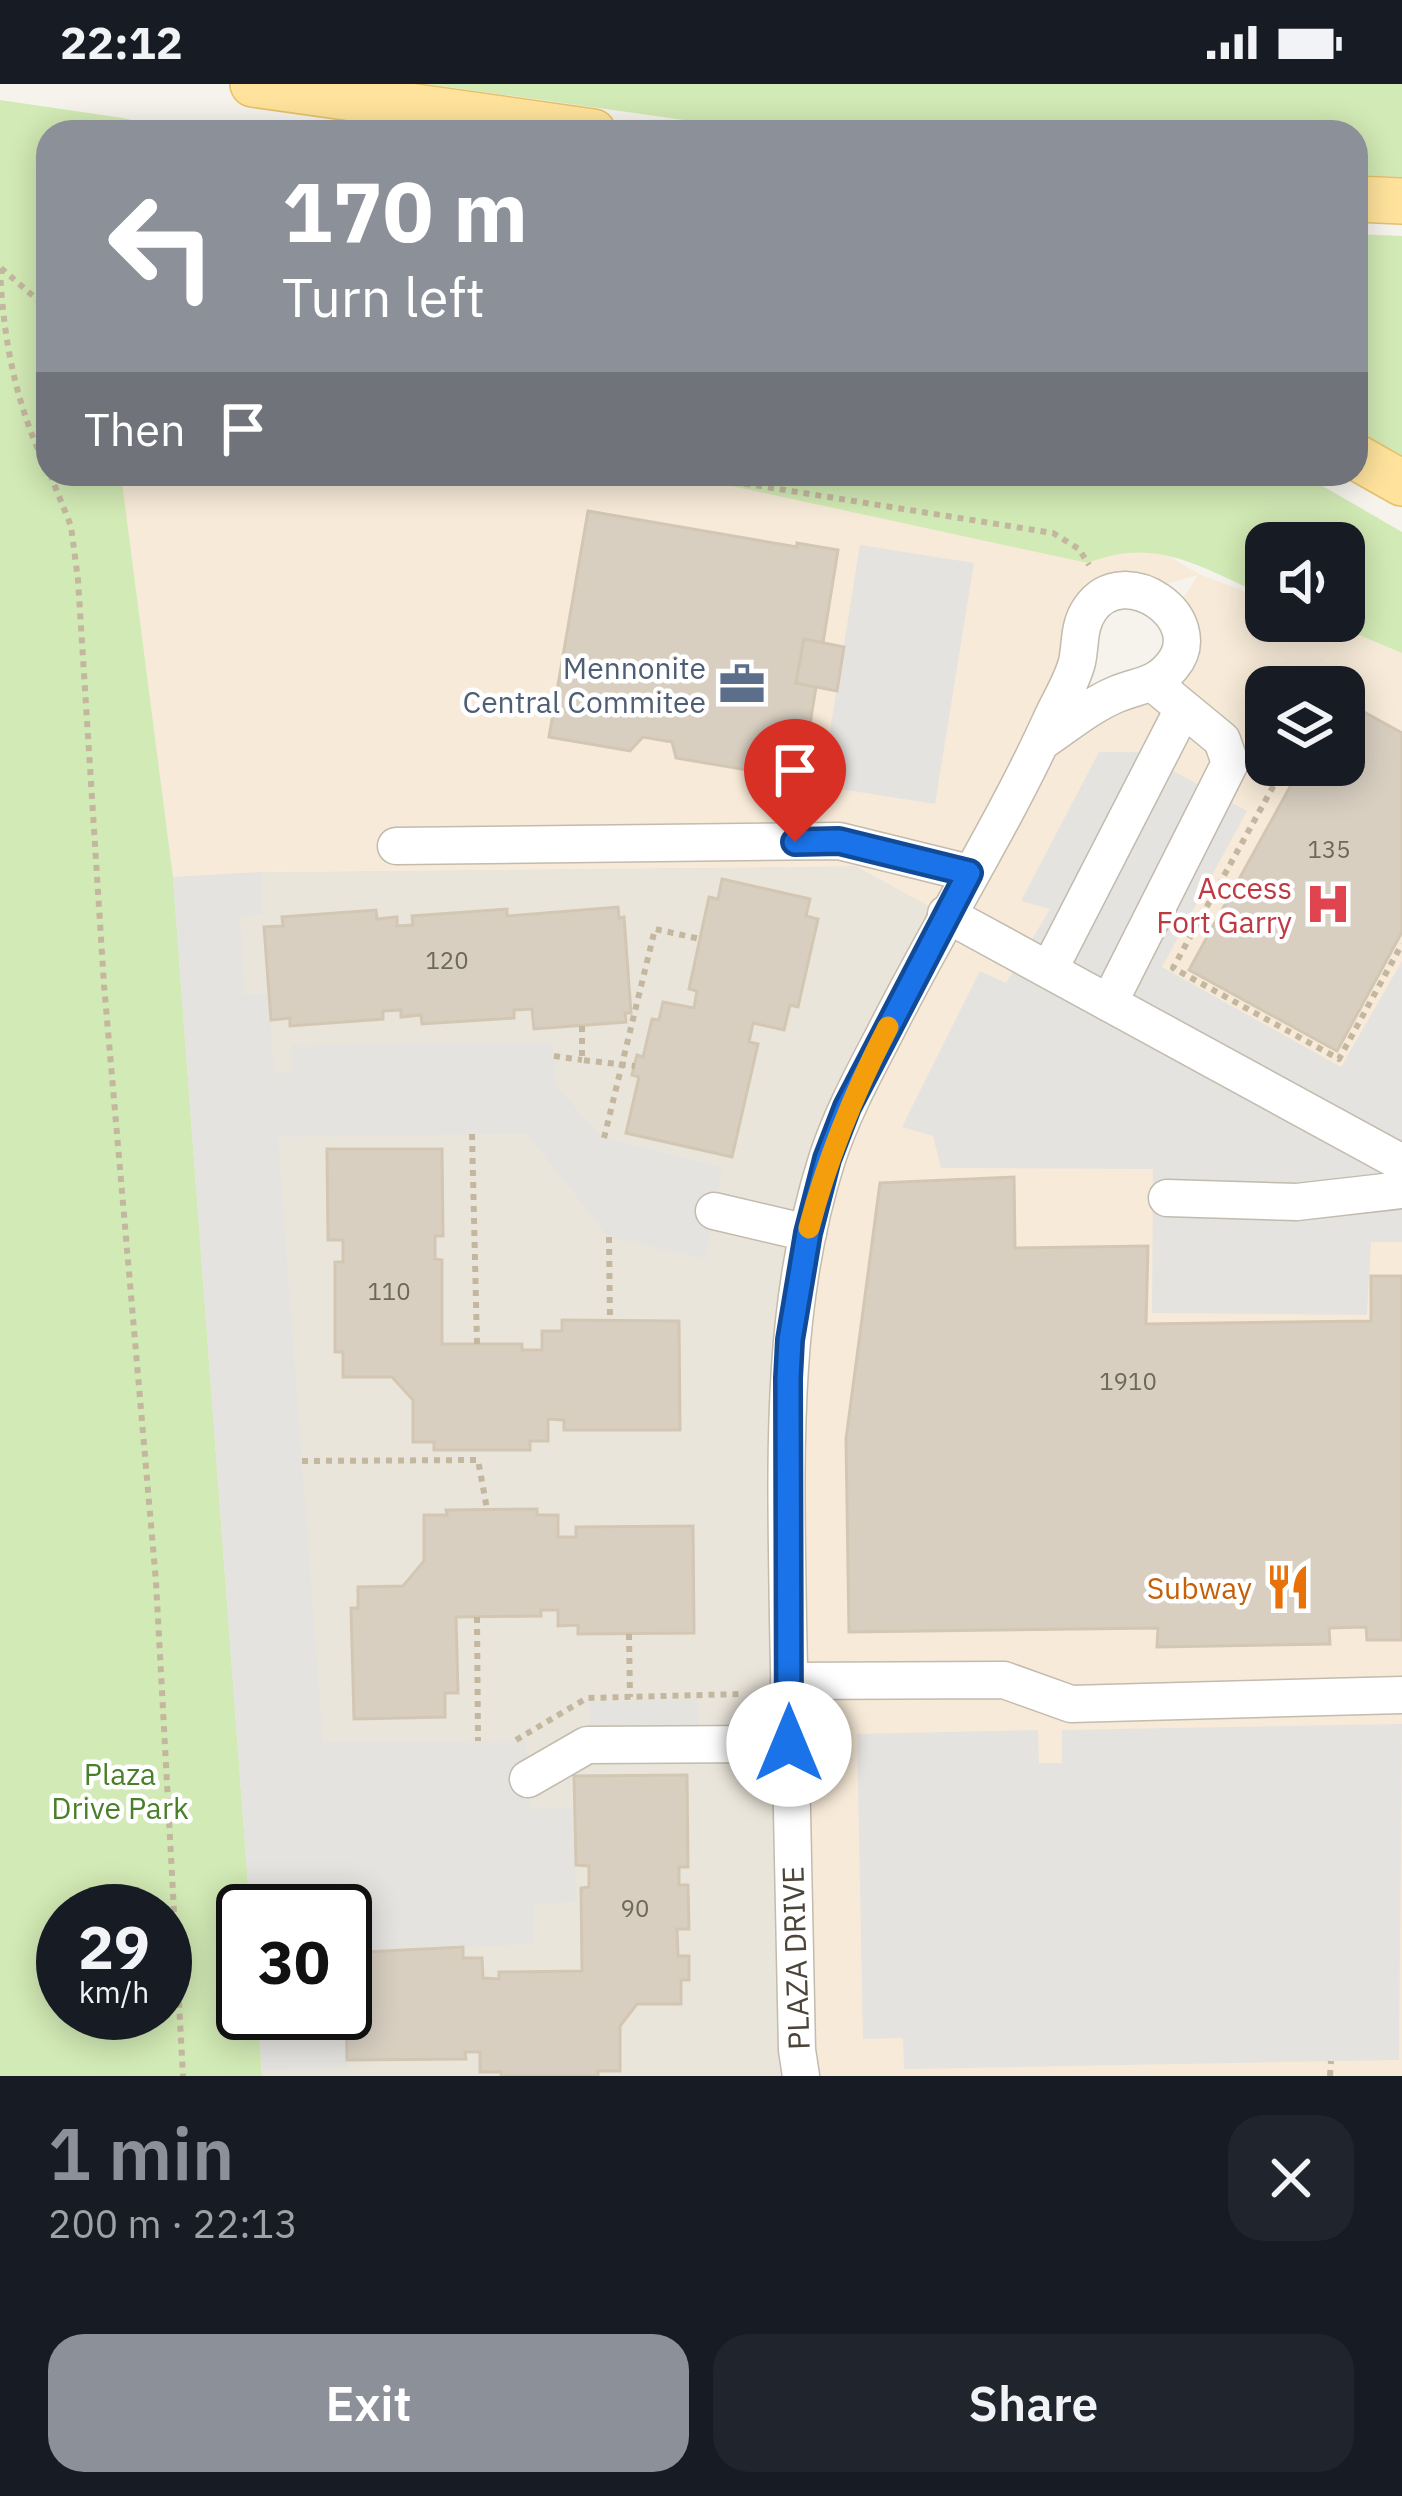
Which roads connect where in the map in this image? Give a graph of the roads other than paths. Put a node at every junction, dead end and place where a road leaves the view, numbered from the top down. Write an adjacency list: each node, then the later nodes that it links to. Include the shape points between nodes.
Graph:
1 (241, 84): 3 (main road)
2 (253, 84): 4 (main road)
3 (392, 120)
4 (508, 120)
5 (1368, 200): 6 (main road)
6 (1402, 201)
7 (1368, 464): 8 (main road)
8 (1402, 483)
9 (1154, 684): 10 (street); 11 (street, PLAZA DRIVE, via 1115,694); 11 (street, PLAZA DRIVE, via 1180,656 1174,613 1142,591 1107,593 1081,627 1076,663)
10 (1183, 709): 15 (street); 16 (street, via 1222,740 1230,763)
11 (1040, 743): 13 (street, PLAZA DRIVE)
12 (396, 846): 13 (street, via 839,841)
13 (969, 873): 14 (street, PLAZA DRIVE)
14 (946, 914): 15 (street); 21 (street, PLAZA DRIVE, via 847,1107)
15 (1049, 970): 16 (street)
16 (1109, 1003): 17 (street)
17 (1402, 1163)
18 (1402, 1190): 19 (street, via 1298,1202)
19 (1167, 1198)
20 (714, 1211): 21 (street)
21 (808, 1233): 22 (street, PLAZA DRIVE, via 790,1340 785,1452)
22 (789, 1681): 23 (street, via 1004,1679 1071,1704); 24 (street, PLAZA DRIVE)
23 (1402, 1696)
24 (789, 1744): 25 (street, via 587,1745); 26 (street, PLAZA DRIVE)
25 (528, 1779)
26 (801, 2076)

